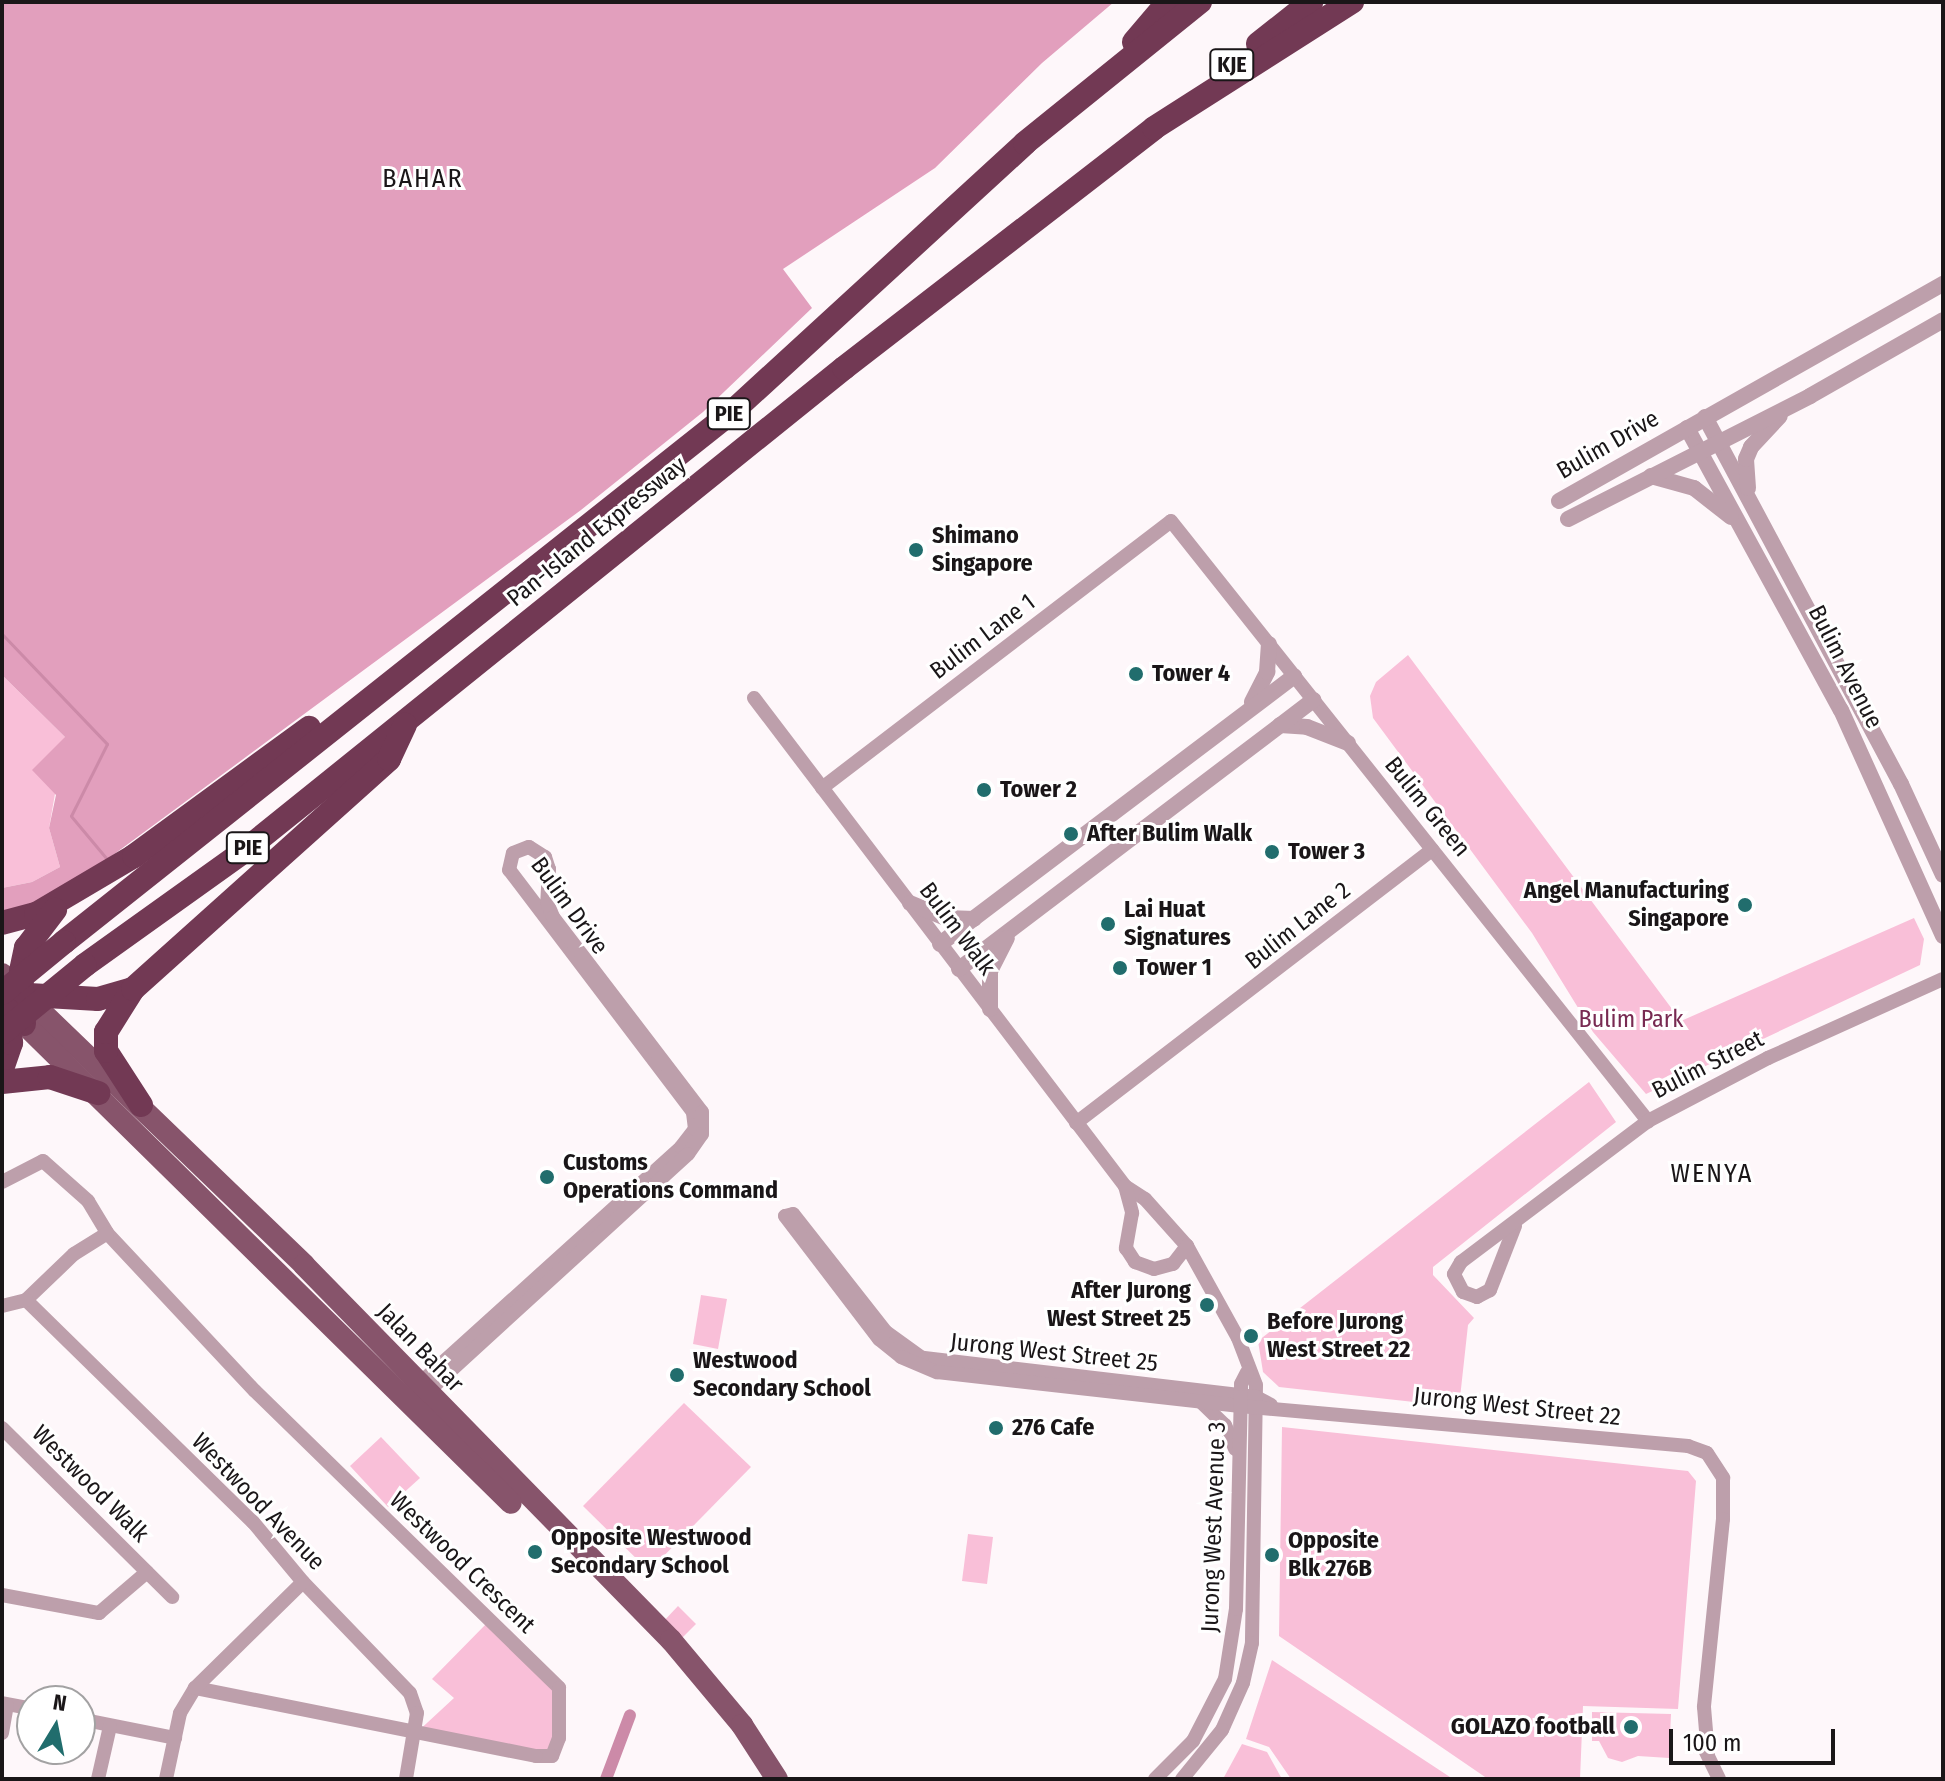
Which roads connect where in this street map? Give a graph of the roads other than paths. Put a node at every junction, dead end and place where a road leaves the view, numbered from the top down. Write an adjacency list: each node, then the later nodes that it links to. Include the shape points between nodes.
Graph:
1 (1168, 2): 5 (highway, via 1144,26)
2 (1200, 2): 5 (highway, Pan-Island Expressway / PIE)
3 (1311, 2): 6 (highway, KJE)
4 (1352, 2): 6 (highway, Pan-Island Expressway / PIE)
5 (1128, 56): 21 (highway, Pan-Island Expressway / PIE, via 733,411)
6 (1154, 128): 26 (highway, Pan-Island Expressway / PIE, via 844,368)
7 (1943, 284): 10 (street, Bulim Drive)
8 (1943, 320): 9 (street, Bulim Drive)
9 (1810, 396): 12 (street, Bulim Drive); 15 (street, via 1759,432 1746,459)
10 (1705, 417): 11 (street, Bulim Drive); 12 (street, Bulim Avenue)
11 (1687, 428): 13 (street, Bulim Avenue); 16 (street, Bulim Drive)
12 (1717, 439): 13 (street, Bulim Drive); 15 (street, Bulim Avenue)
13 (1700, 448): 14 (street, Bulim Drive); 19 (street, Bulim Avenue)
14 (1651, 476): 17 (street, Bulim Drive); 19 (street, via 1694,488)
15 (1750, 497): 31 (street, Bulim Avenue)
16 (1559, 501): 17 (street, Bulim Drive)
17 (1568, 519)
18 (1171, 521): 20 (street, Bulim Green); 29 (street, Bulim Lane 1)
19 (1740, 527): 37 (street, Bulim Avenue, via 1841,710)
20 (1269, 644): 22 (street, Bulim Green); 25 (street, via 1261,689)
21 (415, 664): 32 (highway, via 359,693); 42 (highway, Pan-Island Expressway / PIE, bridge, via 64,942)
22 (1294, 676): 24 (street, Bulim Green); 25 (street)
23 (754, 698): 29 (street, Bulim Walk)
24 (1313, 700): 27 (street); 28 (street, Bulim Green)
25 (1244, 714): 34 (street)
26 (405, 723): 41 (highway, via 389,759); 42 (highway, Pan-Island Expressway / PIE, bridge, via 244,851 85,965)
27 (1280, 725): 28 (street, via 1307,727); 36 (street)
28 (1348, 743): 30 (street, Bulim Green)
29 (822, 788): 33 (street, Bulim Walk)
30 (1432, 850): 48 (street, Bulim Green); 49 (street, Bulim Lane 2)
31 (1943, 875)
32 (68, 898): 35 (highway); 42 (highway, via 37,928)
33 (910, 903): 34 (street, via 946,918); 38 (street, Bulim Walk)
34 (974, 919): 38 (street)
35 (2, 923)
36 (1012, 930): 39 (street); 43 (street, via 990,971)
37 (1943, 936)
38 (940, 944): 39 (street, Bulim Walk)
39 (959, 969): 43 (street, Bulim Walk)
40 (1943, 979): 48 (street, Bulim Street, via 1726,1078)
41 (133, 989): 42 (highway, via 98,999); 47 (highway, via 106,1032 106,1051)
42 (10, 1001): 44 (highway, via 11,1043); 46 (main road, Jalan Bahar); 47 (main road, Jalan Bahar)
43 (990, 1009): 49 (street, Bulim Walk)
44 (2, 1069)
45 (2, 1082): 46 (highway, via 50,1077)
46 (98, 1093): 56 (main road, Jalan Bahar)
47 (141, 1105): 56 (main road, Jalan Bahar)
48 (1648, 1121): 52 (street, Bulim Street)
49 (1076, 1123): 51 (street, Bulim Walk)
50 (2, 1182): 53 (street, via 43,1161 96,1210)
51 (1125, 1186): 54 (street, Bulim Walk, via 1145,1199); 55 (street, via 1132,1213 1126,1248 1135,1262 1154,1269)
52 (1515, 1226): 52 (street, Bulim Street, via 1490,1290 1477,1297 1463,1292 1454,1274 1461,1262)
53 (107, 1233): 58 (street, via 74,1254); 76 (street, Westwood Crescent, via 255,1391 562,1695 552,1756)
54 (1187, 1246): 55 (street); 57 (street, Bulim Walk)
55 (1173, 1264): 57 (street, Bulim Walk)
56 (298, 1274): 61 (main road, Jalan Bahar); 81 (main road, Jalan Bahar, via 658,1644 701,1693)
57 (1208, 1287): 60 (street, Bulim Walk, via 1232,1324)
58 (26, 1300): 59 (street); 68 (street, Westwood Avenue, via 253,1522)
59 (2, 1306)
60 (1247, 1372): 62 (street); 64 (street, Bulim Walk)
61 (423, 1388): 61 (street, Bulim Drive, via 695,1129 693,1112 509,870 513,853 529,847 545,857 553,917 702,1112 702,1134 688,1154); 82 (main road, Jalan Bahar, via 671,1640 742,1725)
62 (1240, 1400): 63 (street, Jurong West Street 25); 63 (street, Jurong West Street 25, via 922,1358 886,1332 793,1214 785,1216 879,1339 913,1363 937,1372); 64 (street, Jurong West Street 25); 66 (street, Jurong West Avenue 3)
63 (1199, 1401): 66 (street, via 1225,1425)
64 (1261, 1403): 84 (street, Jurong West Avenue 3, via 1252,1643 1243,1683 1222,1730); 85 (street, Jurong West Street 22, via 1688,1446 1715,1460 1723,1478 1714,1518 1695,1709 1700,1742)
65 (2, 1428): 67 (street, Westwood Walk)
66 (1237, 1453): 83 (street, Jurong West Avenue 3, via 1236,1609 1225,1679 1193,1741)
67 (147, 1572): 69 (street, Westwood Walk, via 99,1613); 70 (street, Westwood Walk)
68 (303, 1582): 71 (street); 76 (street, Westwood Avenue, via 410,1693 417,1713)
69 (2, 1595)
70 (172, 1597)
71 (195, 1688): 76 (street, Westwood Crescent); 77 (street, via 180,1713)
72 (4, 1704): 75 (street)
73 (96, 1723): 74 (street)
74 (110, 1726): 77 (street); 78 (street)
75 (2, 1733)
76 (414, 1735): 80 (street, Westwood Avenue)
77 (175, 1738): 79 (street)
78 (98, 1779)
79 (166, 1779)
80 (406, 1779)
81 (760, 1779)
82 (777, 1779)
83 (1155, 1779)
84 (1182, 1779)
85 (1719, 1779)

